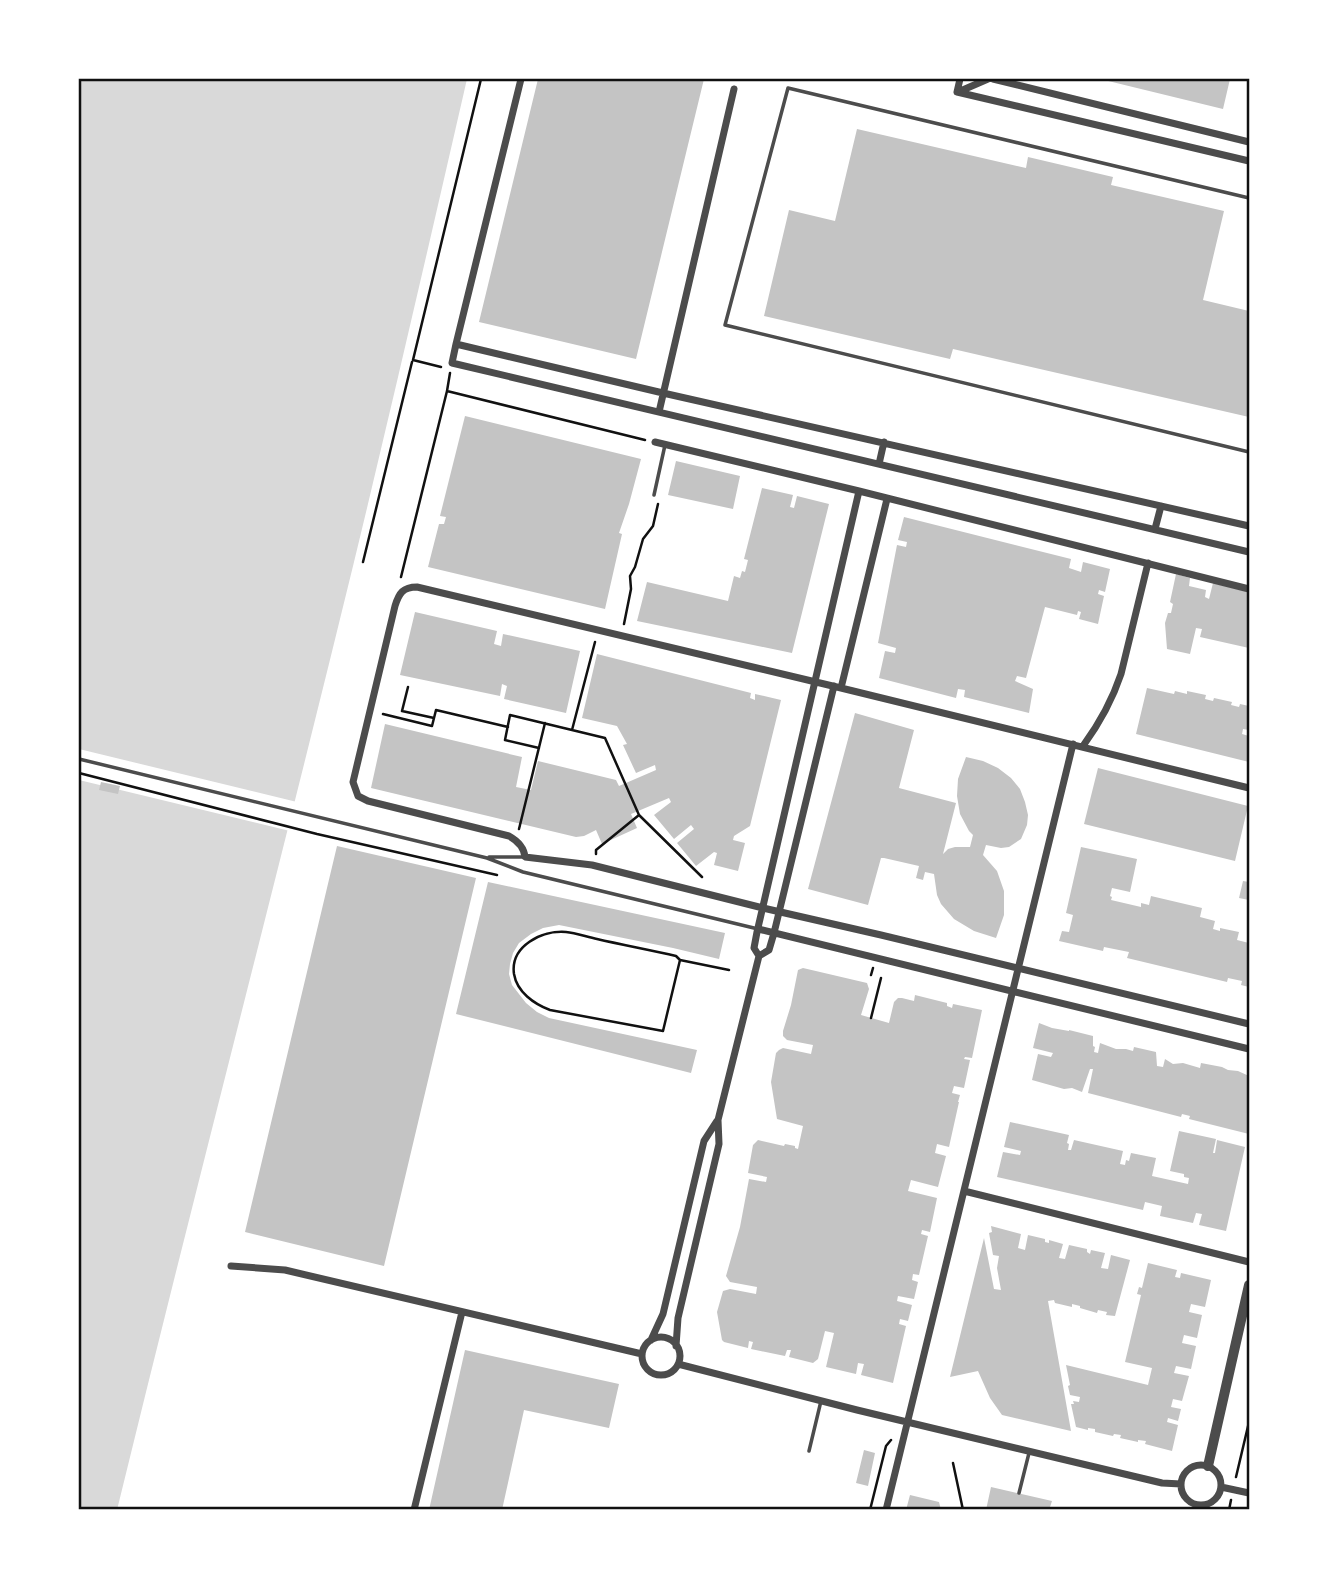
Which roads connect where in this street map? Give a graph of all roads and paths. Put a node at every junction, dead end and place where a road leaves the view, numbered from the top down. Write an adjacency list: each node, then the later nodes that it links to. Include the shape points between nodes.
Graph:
1 (481, 79): 11 (path)
2 (521, 79): 10 (street)
3 (960, 79): 6 (street)
4 (990, 79): 6 (street); 7 (street)
5 (734, 89): 13 (street)
6 (957, 92): 8 (street)
7 (1249, 142)
8 (1249, 158)
9 (1249, 198): 18 (lane, via 788,88 725,326)
10 (456, 344): 13 (street); 14 (street, via 452,363)
11 (413, 360): 12 (path, via 450,370); 28 (path)
12 (447, 391): 15 (path); 30 (path, via 401,576)
13 (663, 393): 14 (street); 16 (street)
14 (659, 412): 19 (street)
15 (655, 442): 17 (street)
16 (884, 442): 19 (street); 24 (street)
17 (665, 445): 20 (street); 21 (lane)
18 (1249, 452)
19 (879, 464): 26 (street)
20 (859, 491): 22 (street); 34 (street)
21 (654, 495)
22 (887, 499): 29 (street); 36 (street)
23 (658, 503): 32 (path, via 653,526 629,576)
24 (1161, 506): 25 (street); 26 (street)
25 (1249, 526)
26 (1155, 529): 27 (street)
27 (1249, 552)
28 (363, 562)
29 (1148, 563): 31 (street); 43 (street, via 1116,690)
30 (405, 589): 33 (street, via 423,588); 50 (street, via 389,629 353,776 355,792 368,802)
31 (1249, 589)
32 (624, 625)
33 (598, 630): 34 (street); 41 (path)
34 (815, 682): 36 (street); 55 (street)
35 (408, 687): 38 (path, via 402,711)
36 (838, 687): 42 (street); 56 (street)
37 (383, 714): 38 (path, via 432,726)
38 (434, 718): 40 (path, via 436,710)
39 (545, 723): 40 (path, via 510,715); 41 (path); 44 (path)
40 (508, 727): 44 (path, via 505,740)
41 (572, 730): 48 (path, via 605,738)
42 (1073, 744): 43 (street); 61 (street)
43 (1083, 747): 47 (street)
44 (539, 748): 50 (path)
45 (79, 759): 52 (lane)
46 (79, 773): 49 (path)
47 (1249, 788)
48 (639, 815): 53 (path, via 596,850); 54 (path)
49 (317, 834)
50 (517, 840): 51 (street)
51 (524, 857): 52 (lane); 53 (street)
52 (487, 858): 57 (lane, via 523,872)
53 (592, 865): 55 (street)
54 (702, 877)
55 (763, 908): 56 (street); 57 (street)
56 (779, 912): 58 (street); 61 (street)
57 (758, 929): 58 (street); 59 (street, via 754,948)
58 (774, 933): 59 (street, via 769,950); 64 (street)
59 (759, 956): 68 (street)
60 (680, 960): 60 (path, via 565,932 527,943 514,963 514,973 523,992 550,1010 663,1031); 62 (path)
61 (1018, 968): 64 (street); 66 (street)
62 (729, 970)
63 (881, 978): 65 (path)
64 (1012, 991): 67 (street); 69 (street)
65 (871, 1018)
66 (1249, 1024)
67 (1249, 1049)
68 (718, 1120): 74 (street, via 704,1141 663,1314); 75 (street, via 719,1144 678,1318)
69 (964, 1191): 70 (street); 79 (street)
70 (1249, 1262)
71 (231, 1266): 73 (street, via 285,1270)
72 (1249, 1285): 84 (street)
73 (462, 1312): 76 (street); 92 (street)
74 (651, 1340): 75 (street, via 665,1338); 76 (street)
75 (676, 1346): 77 (street)
76 (642, 1354): 77 (street, via 644,1366 653,1374 670,1373)
77 (678, 1364): 78 (street)
78 (821, 1401): 79 (street); 81 (lane)
79 (907, 1421): 82 (street); 93 (street)
80 (1249, 1422): 85 (path)
81 (809, 1451)
82 (1029, 1451): 86 (street); 88 (lane)
83 (953, 1462): 94 (path)
84 (1208, 1466): 86 (street, via 1192,1467); 87 (street, via 1217,1472)
85 (1238, 1468)
86 (1181, 1484): 91 (street, via 1185,1497)
87 (1221, 1487): 89 (street); 91 (street, via 1215,1499)
88 (1018, 1493)
89 (1249, 1493)
90 (1230, 1505): 95 (path)
91 (1196, 1507)
92 (414, 1510)
93 (886, 1510)
94 (963, 1510)
95 (1229, 1510)

